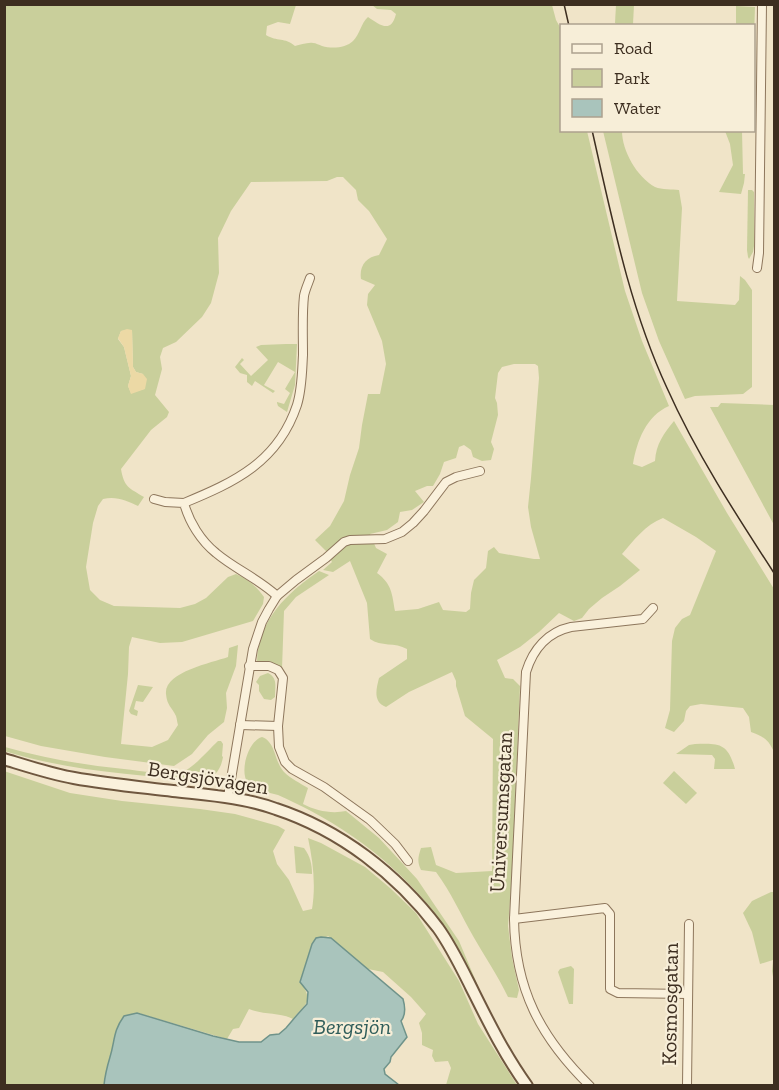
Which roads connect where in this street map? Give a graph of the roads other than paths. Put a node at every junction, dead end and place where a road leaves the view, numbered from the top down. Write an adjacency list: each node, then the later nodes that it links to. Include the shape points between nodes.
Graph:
1 (762, 4): 2 (street)
2 (757, 268)
3 (310, 278): 6 (street, via 304,295 301,382 297,404 284,434 264,459 245,473)
4 (480, 471): 7 (street, via 446,482 402,532 385,539 344,542)
5 (154, 499): 6 (street)
6 (184, 503): 7 (street, via 189,520 217,554)
7 (277, 596): 9 (street, via 262,622)
8 (653, 608): 15 (street, Universumsgatan, via 643,619 560,629 544,640 528,663)
9 (249, 666): 10 (street); 11 (street, via 269,666 283,678)
10 (240, 725): 11 (street); 13 (street)
11 (278, 726): 14 (street, via 279,747 285,762 370,820)
12 (4, 759): 13 (street, Bergsjövägen, via 74,778)
13 (228, 797): 18 (street, Bergsjövägen, via 275,808 314,825 358,851 397,882 438,928)
14 (408, 861)
15 (514, 919): 17 (street, via 605,908 610,914 610,989 618,993); 19 (street, Universumsgatan, via 516,959 527,998 548,1036)
16 (689, 924): 17 (street, Kosmosgatan)
17 (688, 994): 20 (street, Kosmosgatan)
18 (526, 1086)
19 (590, 1086)
20 (687, 1086)

